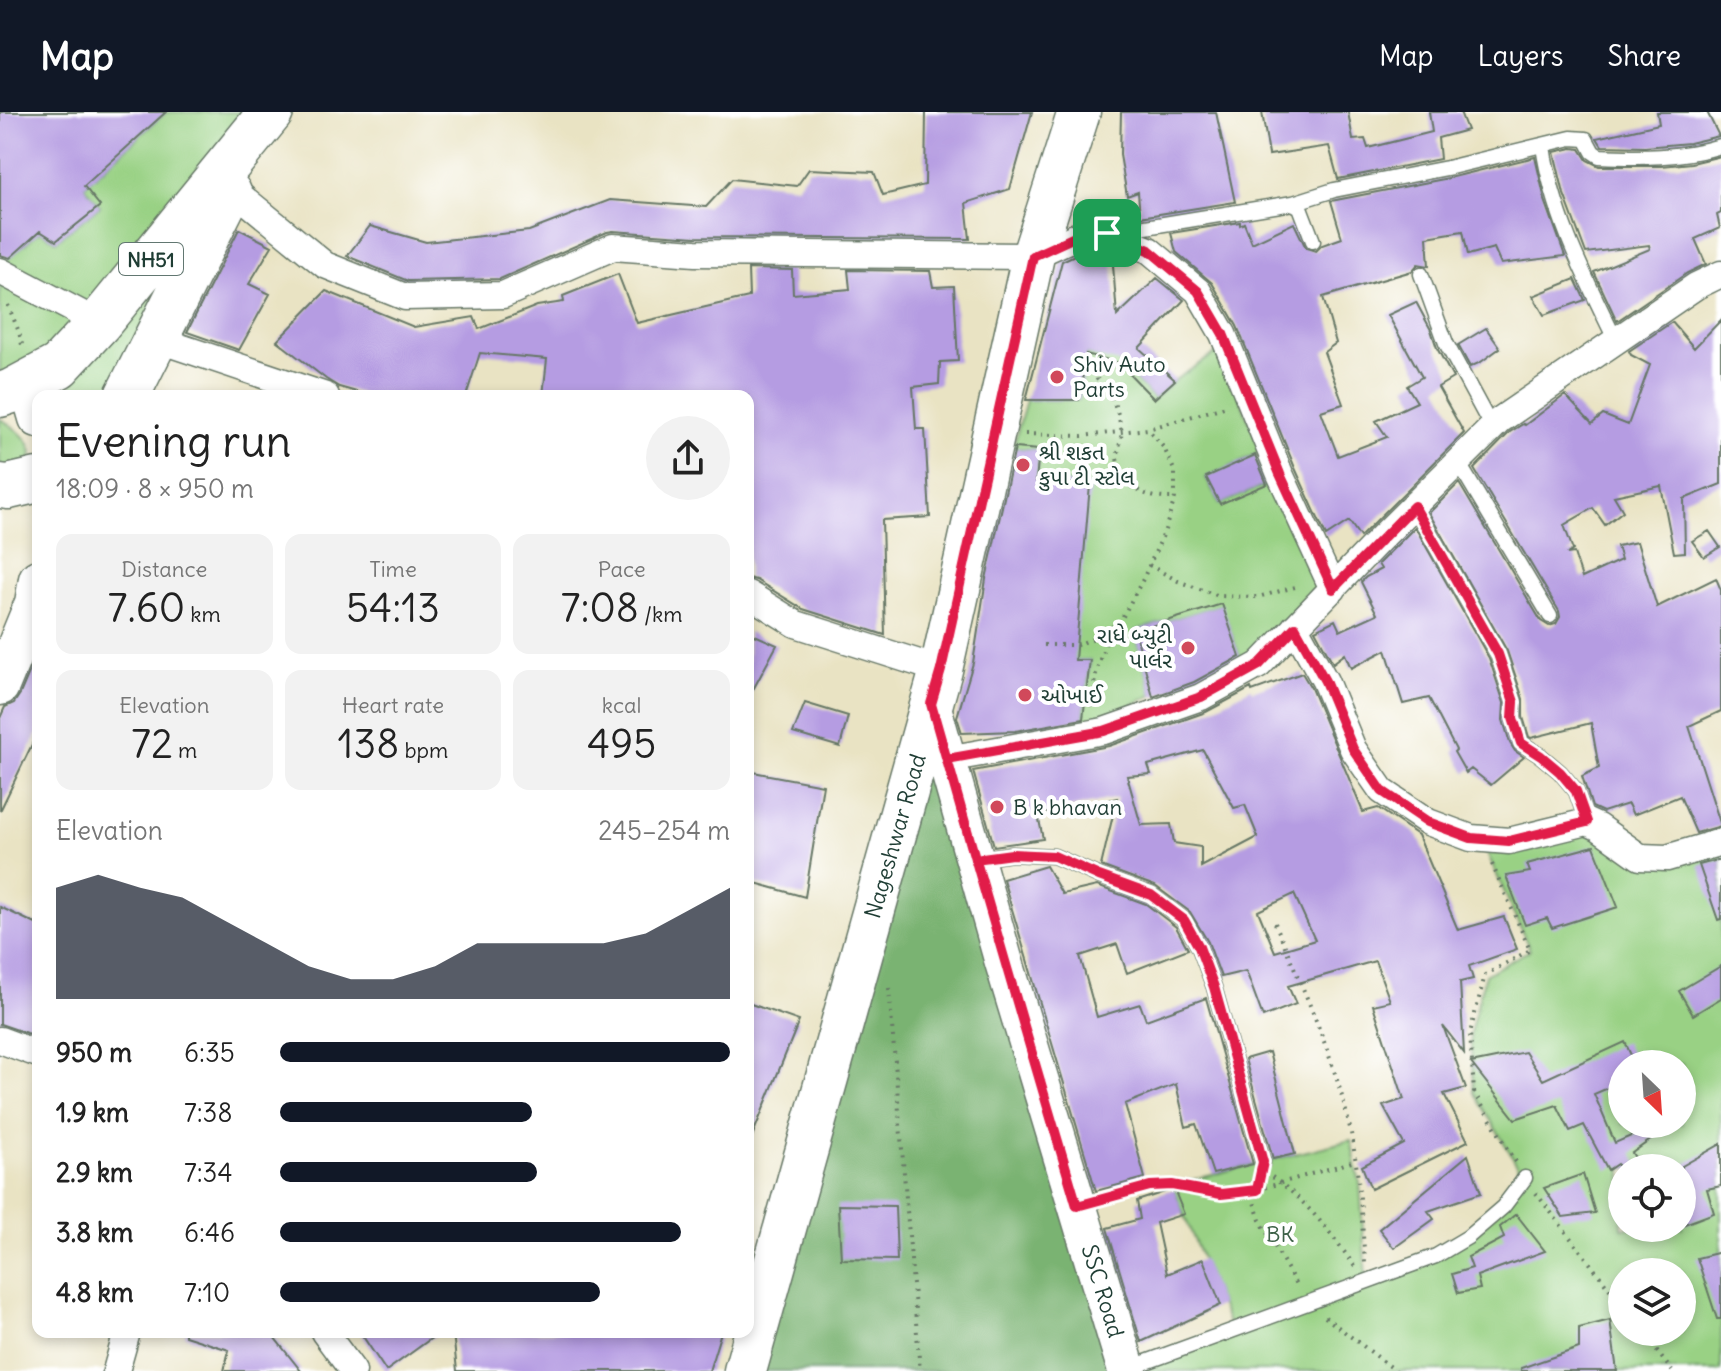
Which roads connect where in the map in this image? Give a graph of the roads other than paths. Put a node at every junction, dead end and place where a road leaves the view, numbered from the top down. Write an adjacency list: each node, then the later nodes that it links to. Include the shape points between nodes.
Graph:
1 (1079, 112): 9 (main road, Nageshwar Road)
2 (267, 117): 5 (highway, NH51); 13 (highway, NH51)
3 (1543, 146): 4 (lane, via 1586,139 1599,156 1644,158); 6 (lane); 15 (lane, via 1571,248)
4 (1721, 146)
5 (232, 189): 9 (street, via 325,265 405,297 503,295 613,247 695,253); 14 (highway, NH51)
6 (1293, 203): 7 (lane); 8 (lane, via 1300,207)
7 (1107, 233): 9 (street, via 1079,235); 24 (street, via 1149,250 1198,291 1223,334)
8 (1313, 241)
9 (1033, 256): 30 (main road, Nageshwar Road)
10 (0, 271): 13 (street)
11 (1421, 274): 19 (lane, via 1446,343)
12 (1721, 274): 15 (street)
13 (99, 323): 16 (highway, NH51, via 59,366)
14 (156, 339): 17 (highway, NH51); 18 (street)
15 (1616, 341): 19 (street)
16 (22, 388)
17 (130, 390)
18 (308, 390)
19 (1492, 428): 20 (street)
20 (1458, 462): 23 (street); 27 (lane)
21 (32, 481): 22 (highway)
22 (0, 486)
23 (1414, 506): 24 (street); 32 (lane, via 1498,654 1521,743 1576,791)
24 (1329, 581): 28 (street)
25 (754, 598): 30 (street, via 796,624)
26 (32, 608): 29 (street)
27 (1550, 616)
28 (1295, 627): 31 (street, via 1259,665 1201,697 1104,731); 32 (street, via 1353,749 1382,791 1428,822 1471,838 1509,841)
29 (0, 686)
30 (936, 687): 31 (street, SSC Road); 39 (main road, Nageshwar Road)
31 (947, 759): 34 (street, SSC Road)
32 (1587, 822): 33 (street, via 1640,857 1667,858)
33 (1721, 842)
34 (975, 859): 37 (lane, via 1054,856 1151,895 1184,920 1214,987); 44 (street, SSC Road)
35 (0, 1040): 36 (street)
36 (32, 1052)
37 (1263, 1162)
38 (1525, 1178): 44 (lane, via 1503,1207 1436,1256)
39 (758, 1286): 40 (main road, Nageshwar Road)
40 (754, 1312)
41 (125, 1338): 45 (street)
42 (328, 1338): 46 (street)
43 (750, 1338): 47 (main road, Nageshwar Road)
44 (1127, 1370)
45 (116, 1371)
46 (353, 1371)
47 (745, 1371)

